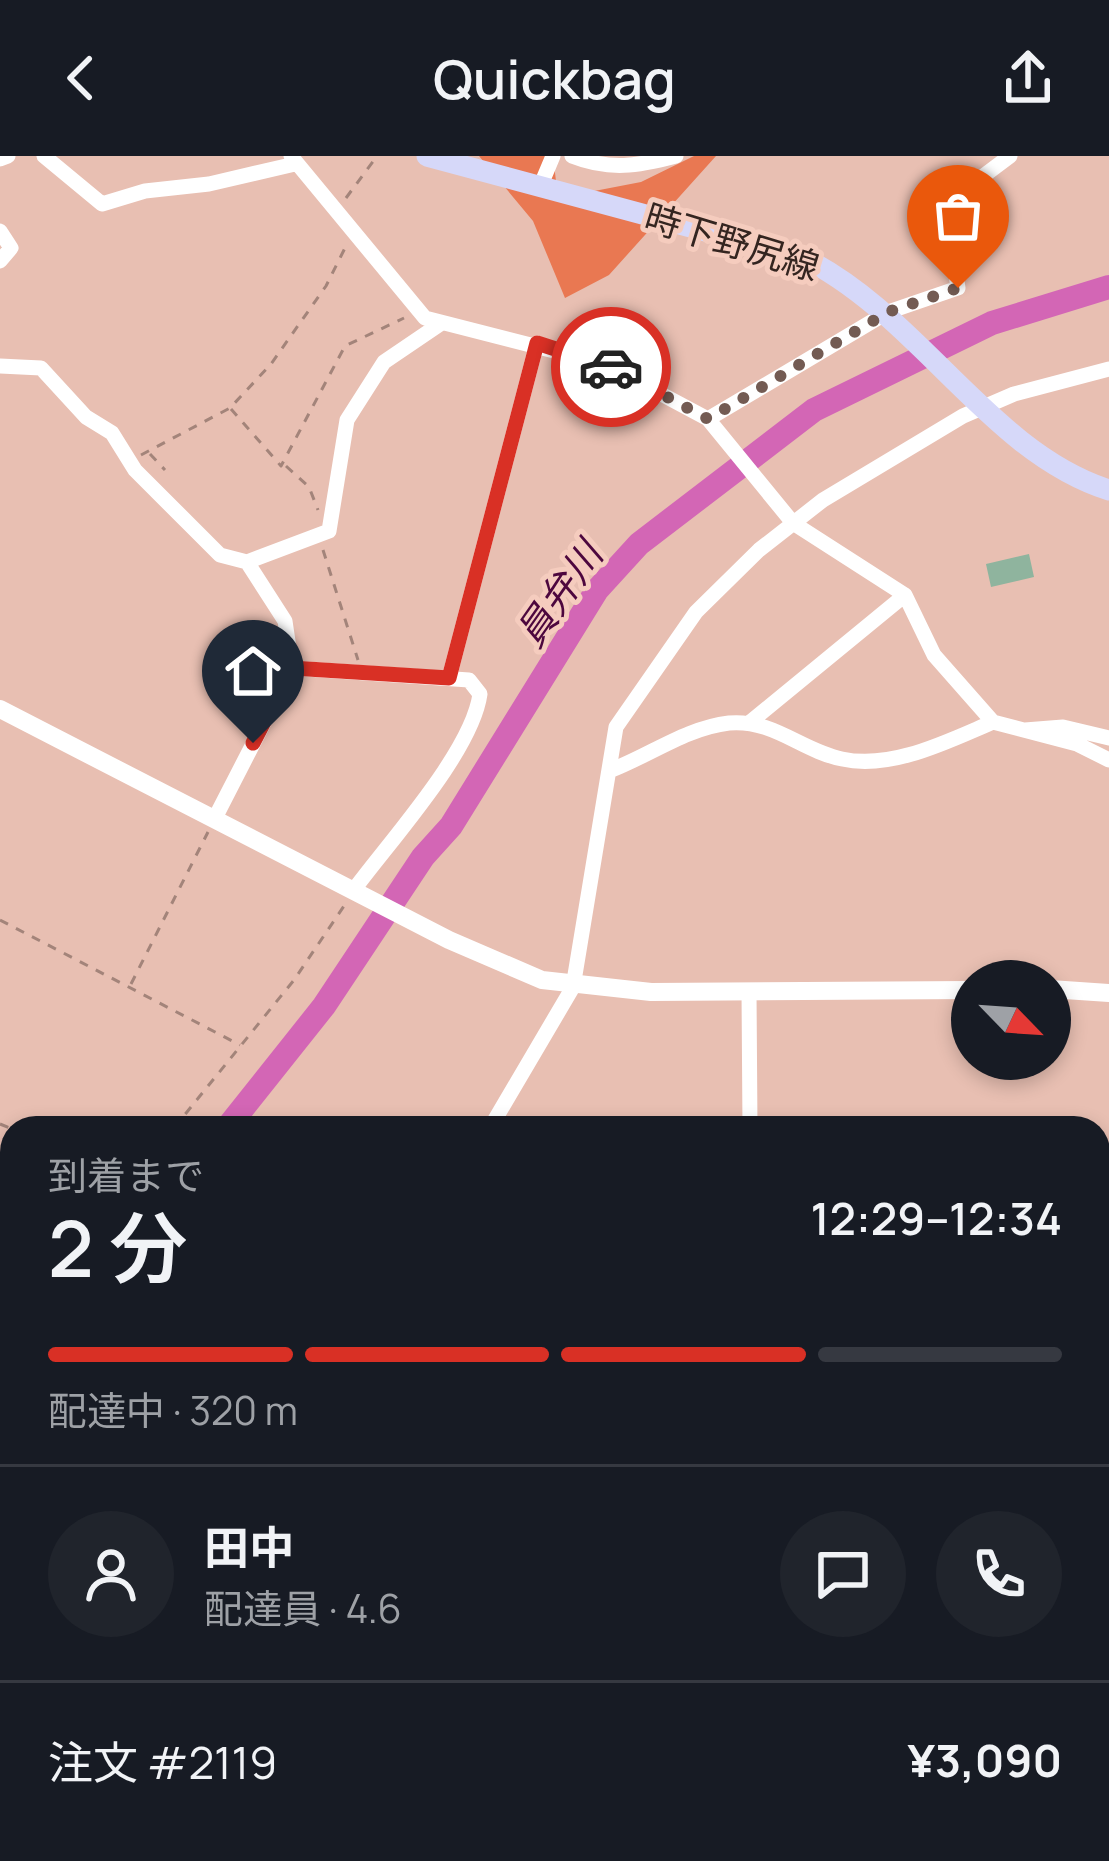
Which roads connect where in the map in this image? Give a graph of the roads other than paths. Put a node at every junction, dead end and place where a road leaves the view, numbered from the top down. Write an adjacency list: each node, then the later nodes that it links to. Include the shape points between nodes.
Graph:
1 (44, 156): 7 (street, via 102,204)
2 (427, 156): 8 (main road, 時下野尻線)
3 (553, 156): 8 (street)
4 (572, 156): 5 (street, via 602,167)
5 (676, 156)
6 (1010, 156): 11 (street, via 946,204 958,288)
7 (293, 160): 12 (street, via 418,312)
8 (540, 187): 11 (main road, 時下野尻線, via 802,257 848,279)
9 (0, 231): 10 (street, via 10,248)
10 (0, 261)
11 (891, 315): 16 (main road, 時下野尻線); 17 (street)
12 (440, 324): 13 (street); 20 (street, via 384,362 347,420 332,521 321,536)
13 (537, 343): 17 (street, via 605,364); 23 (street)
14 (0, 366): 20 (street, via 40,368 112,433 220,555)
15 (1109, 370): 16 (street)
16 (982, 403): 18 (main road, 時下野尻線, via 1049,464); 19 (street)
17 (710, 422): 19 (street)
18 (1109, 490)
19 (790, 521): 21 (street); 30 (street, via 673,641 616,727)
20 (247, 562): 22 (street, via 285,621)
21 (905, 595): 25 (street, via 934,655); 26 (street)
22 (292, 668): 23 (street); 31 (street)
23 (449, 678): 32 (street, via 478,689 472,720)
24 (0, 709): 31 (street)
25 (993, 722): 26 (street, via 882,761 842,759); 27 (street)
26 (749, 723): 30 (street, via 703,728)
27 (1016, 730): 28 (street, via 1063,728); 29 (street)
28 (1109, 738)
29 (1109, 760)
30 (609, 771): 33 (street)
31 (215, 818): 32 (street)
32 (356, 892): 33 (street, via 503,966)
33 (573, 986): 36 (street); 38 (street)
34 (951, 990): 36 (street)
35 (1071, 990): 37 (street)
36 (749, 992): 39 (street)
37 (1109, 993)
38 (497, 1116)
39 (750, 1116)

